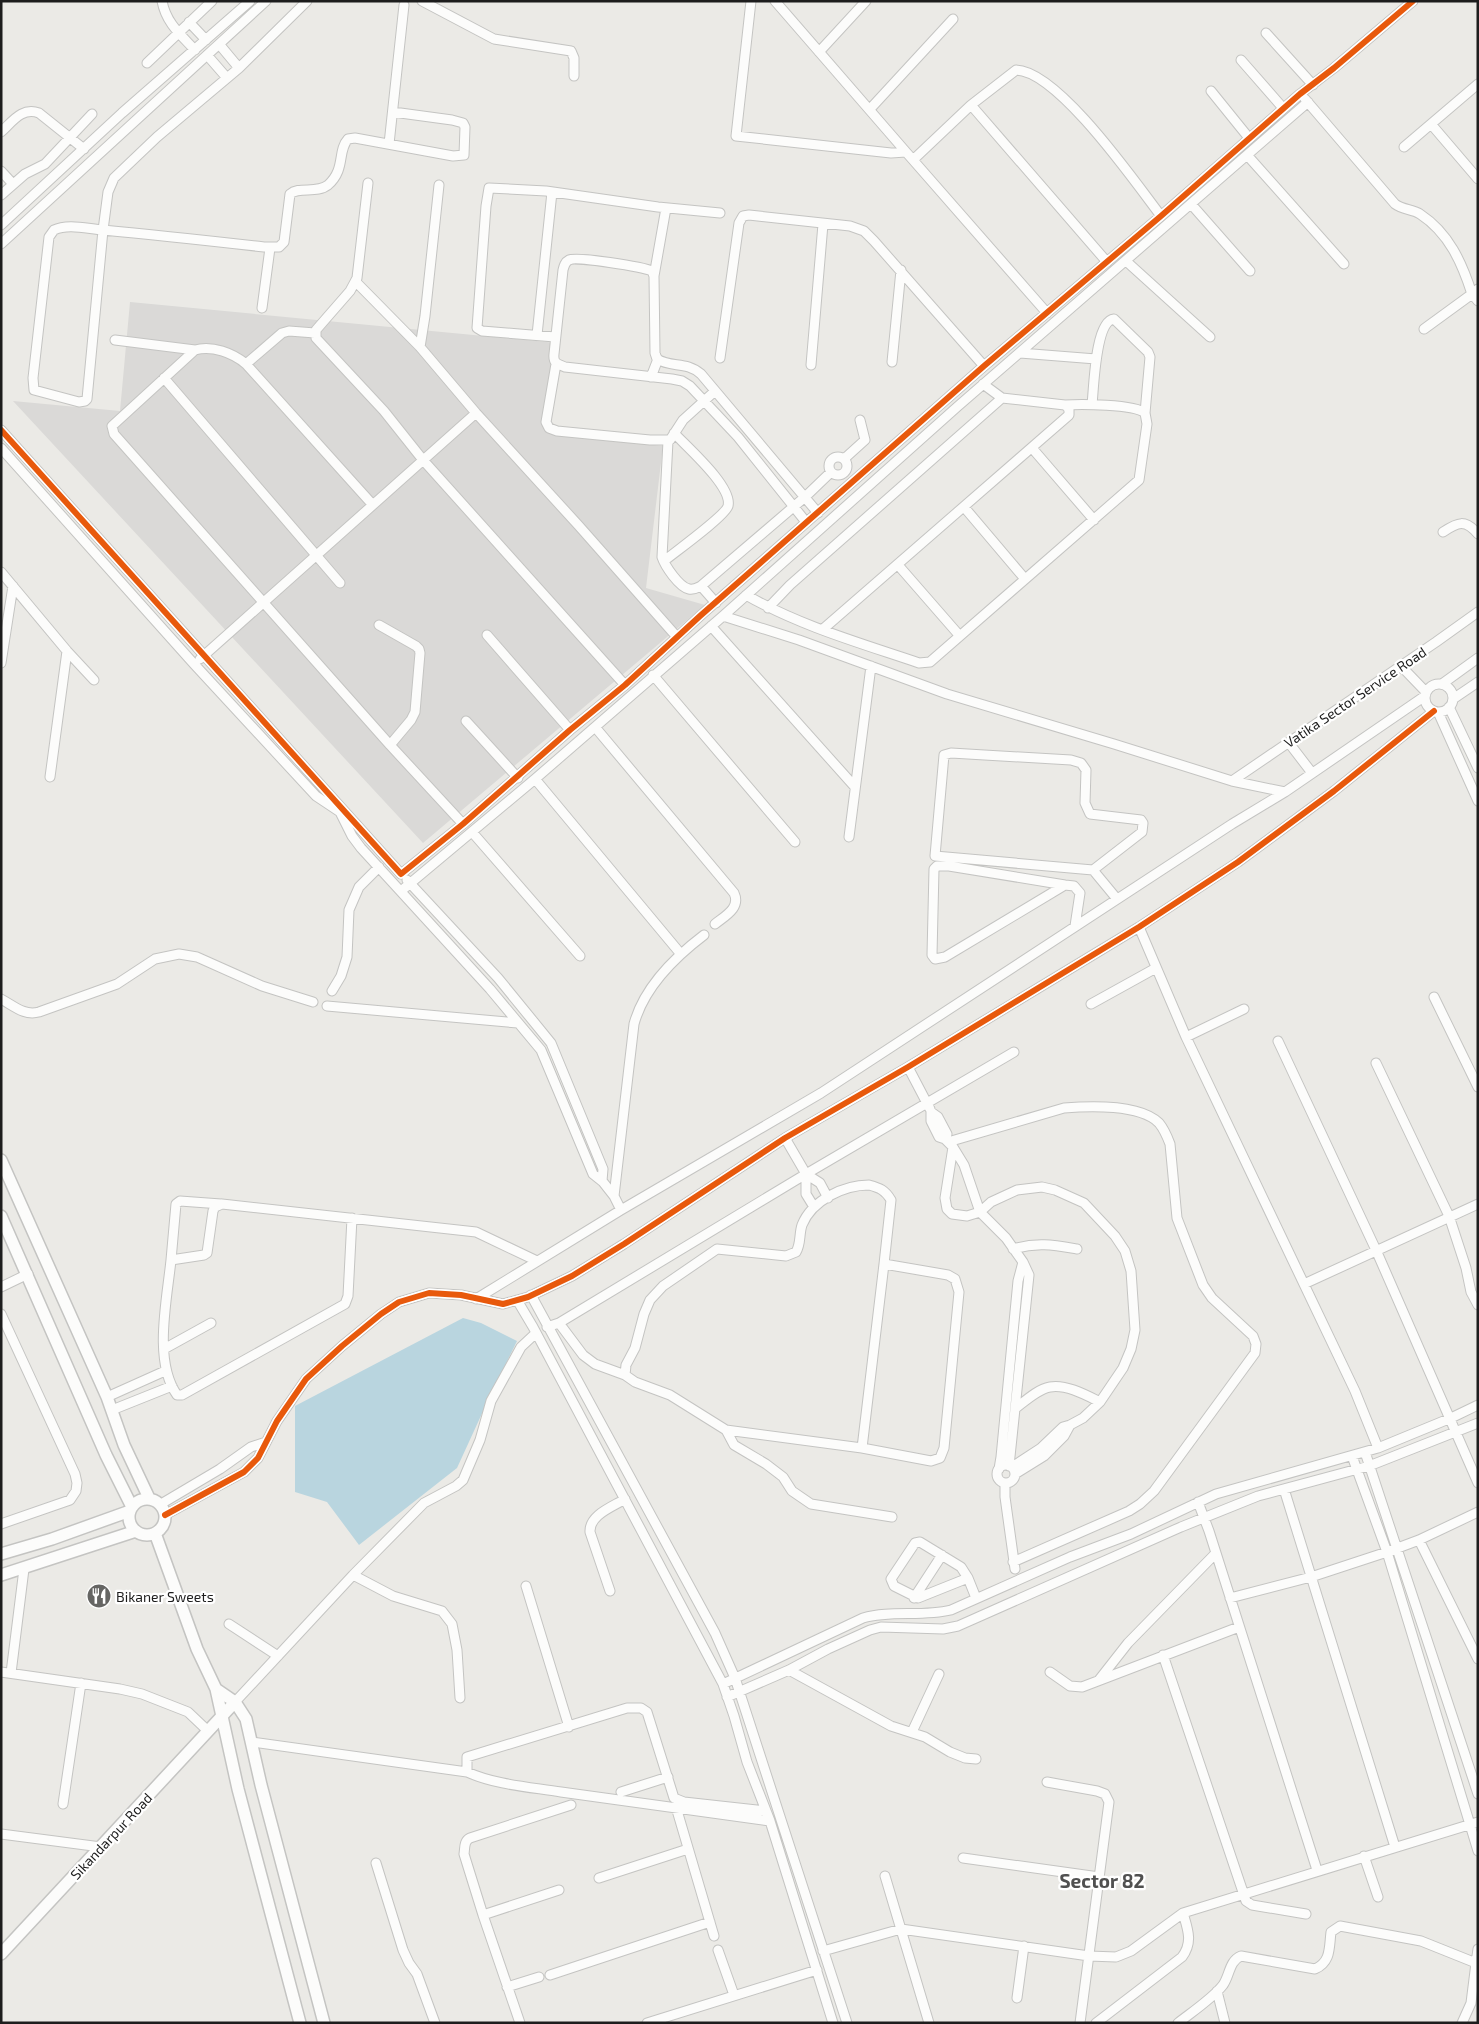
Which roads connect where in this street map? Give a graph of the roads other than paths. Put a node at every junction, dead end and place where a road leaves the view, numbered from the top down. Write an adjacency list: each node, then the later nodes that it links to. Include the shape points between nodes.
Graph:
1 (162, 1): 14 (street, via 165,16)
2 (212, 1): 13 (street)
3 (250, 1): 16 (street)
4 (266, 1): 17 (street)
5 (307, 1): 23 (street)
6 (422, 1): 24 (street, via 494,38 571,51)
7 (751, 1): 45 (street, via 736,136)
8 (775, 1): 19 (street)
9 (866, 1): 19 (street)
10 (1413, 1): 27 (street)
11 (404, 5): 34 (street)
12 (953, 19): 33 (street)
13 (189, 22): 14 (street); 16 (street)
14 (178, 33): 18 (street); 22 (street)
15 (1266, 33): 27 (street)
16 (206, 40): 18 (street)
17 (219, 44): 20 (street); 23 (street)
18 (195, 50): 36 (street)
19 (820, 52): 33 (street)
20 (207, 55): 25 (street); 38 (street)
21 (1241, 60): 32 (street)
22 (147, 63)
23 (239, 68): 25 (street)
24 (574, 76)
25 (227, 78): 61 (street, via 119,171 108,192)
26 (1478, 84): 37 (street)
27 (1313, 85): 29 (street)
28 (1211, 91): 41 (street)
29 (1300, 94): 30 (street); 32 (street)
30 (1308, 102): 46 (street); 71 (street, via 1395,204 1418,212 1441,231 1457,254)
31 (971, 105): 47 (street); 58 (street, via 1016,70 1046,83 1077,112); 65 (street)
32 (1283, 108): 41 (street)
33 (870, 109): 45 (street)
34 (393, 112): 42 (street); 42 (street, via 463,123 465,153 453,156)
35 (92, 114): 40 (street)
36 (122, 114): 38 (street); 44 (street)
37 (1431, 124): 43 (street); 49 (street)
38 (132, 126): 62 (street)
39 (1, 132): 40 (street, via 19,115 30,110 39,113)
40 (70, 137): 44 (street); 51 (street, via 44,164)
41 (1249, 138): 58 (street)
42 (389, 144): 63 (street, via 355,138 346,140 338,172 327,185 315,190 292,192 283,245)
43 (1404, 146)
44 (84, 149): 60 (street)
45 (906, 152): 47 (street)
46 (1248, 155): 55 (street); 66 (street)
47 (914, 159): 73 (street)
48 (1, 170): 51 (street)
49 (1478, 179)
50 (368, 183): 70 (street)
51 (13, 184): 54 (street)
52 (439, 185): 80 (street)
53 (552, 192): 56 (street); 76 (street); 76 (street, via 490,187 487,194 477,327 482,331)
54 (1, 195)
55 (1191, 204): 64 (street); 68 (street)
56 (666, 208): 57 (street); 69 (street)
57 (720, 213)
58 (1161, 216): 65 (street)
59 (823, 224): 67 (street, via 850,226 864,231); 83 (street, via 749,215 742,217); 89 (street)
60 (1, 225)
61 (103, 230): 61 (street, via 87,398 79,402 36,392 33,378 50,233 64,227); 63 (street)
62 (1, 244)
63 (270, 248): 72 (street)
64 (1126, 261): 78 (street); 82 (street)
65 (1107, 262): 73 (street)
66 (1344, 264)
67 (901, 270): 86 (street); 90 (street)
68 (1250, 271)
69 (654, 276): 77 (street, via 649,269 587,259 569,260 563,270); 85 (street, via 655,353)
70 (356, 282): 75 (street); 80 (street)
71 (1476, 294): 74 (street)
72 (262, 308)
73 (1047, 313): 90 (street)
74 (1424, 329)
75 (315, 333): 87 (street, via 282,333); 109 (street)
76 (537, 335): 77 (street)
77 (555, 337): 88 (street, via 553,358)
78 (1210, 337)
79 (115, 340): 81 (street)
80 (420, 347): 101 (street)
81 (194, 350): 87 (street, via 224,352); 91 (street)
82 (1020, 353): 84 (street); 93 (street)
83 (720, 358)
84 (1096, 359): 98 (street); 102 (street, via 1104,324 1110,319 1116,320 1150,357)
85 (658, 360): 92 (street); 94 (street, via 694,369)
86 (892, 362)
87 (246, 364): 112 (street)
88 (556, 364): 92 (street); 105 (street, via 547,427 650,440)
89 (812, 366)
90 (984, 366): 95 (street)
91 (164, 378): 121 (street); 131 (street, via 113,423 112,431)
92 (651, 378): 97 (street, via 682,381)
93 (983, 384): 96 (street); 100 (street)
94 (715, 392): 97 (street); 111 (street)
95 (948, 398): 100 (street); 115 (street)
96 (1002, 398): 99 (street); 133 (street, via 790,584)
97 (704, 400): 105 (street); 113 (street)
98 (1092, 404): 99 (street); 102 (street, via 1136,408)
99 (1065, 405): 107 (street, via 1069,415)
100 (957, 407): 122 (street)
101 (476, 413): 109 (street); 141 (street)
102 (1145, 413): 116 (street, via 1147,424 1139,480)
103 (860, 420): 108 (street, via 865,440)
104 (1, 430): 143 (street)
105 (671, 437): 123 (street, via 662,549); 123 (street, via 718,480 728,505 715,520)
106 (1, 448): 146 (street)
107 (1032, 448): 114 (street); 116 (street)
108 (844, 459): 110 (street, via 832,459 829,464); 110 (street, via 847,468 844,473 836,476)
109 (423, 460): 112 (street); 153 (street)
110 (831, 472): 111 (street)
111 (805, 497): 113 (street); 115 (street)
112 (372, 504): 121 (street)
113 (793, 507): 117 (street); 129 (street)
114 (964, 507): 124 (street); 126 (street)
115 (818, 513): 117 (street)
116 (1094, 520): 126 (street)
117 (806, 522): 120 (street)
118 (1443, 532): 119 (street, via 1462,523 1472,526)
119 (1478, 534)
120 (776, 551): 122 (street); 132 (street)
121 (318, 555): 127 (street); 131 (street)
122 (786, 560): 130 (street)
123 (664, 561): 129 (street, via 685,587 692,590)
124 (898, 565): 138 (street); 140 (street)
125 (1, 572): 128 (street)
126 (1025, 579): 140 (street)
127 (340, 583)
128 (13, 586): 142 (street); 145 (street)
129 (701, 586): 132 (street)
130 (746, 595): 133 (street); 135 (street)
131 (264, 601): 143 (street); 163 (street)
132 (716, 603): 141 (street)
133 (768, 608): 138 (street)
134 (1478, 612): 148 (street, Vatika Sector Service Road)
135 (723, 616): 137 (street); 147 (street)
136 (379, 625): 163 (street, via 416,646 420,653 415,712)
137 (711, 626): 149 (street); 172 (street)
138 (822, 630): 140 (street, via 919,663 930,662)
139 (487, 635): 161 (street)
140 (959, 635)
141 (677, 637): 153 (street)
142 (67, 651): 150 (street); 168 (street)
143 (204, 655): 146 (street); 155 (street)
144 (1478, 658): 152 (street)
145 (1, 663)
146 (194, 664): 157 (street)
147 (871, 666): 171 (street, via 947,694); 172 (street)
148 (1401, 666): 154 (street); 162 (street, Vatika Sector Service Road)
149 (653, 675): 160 (street); 179 (street)
150 (94, 680)
151 (1478, 682): 156 (street)
152 (1442, 684): 154 (street, via 1434,684); 156 (street, via 1450,690)
153 (625, 685): 161 (street)
154 (1425, 694): 158 (street, via 1427,705); 167 (street)
155 (245, 699): 157 (street); 175 (street)
156 (1451, 703): 158 (street); 166 (street)
157 (237, 709): 175 (street, via 316,796)
158 (1436, 711): 174 (street); 190 (street, via 1246,856)
159 (466, 721): 169 (street)
160 (595, 727): 165 (street); 188 (street, via 734,893 734,908)
161 (570, 730): 164 (street)
162 (1289, 743): 167 (street); 171 (street, Vatika Sector Service Road)
163 (390, 744): 176 (street)
164 (555, 745): 165 (street); 169 (street)
165 (563, 754): 170 (street)
166 (1478, 768)
167 (1312, 773): 173 (street)
168 (50, 777)
169 (518, 778): 176 (street)
170 (535, 779): 177 (street); 192 (street)
171 (1232, 781): 173 (street)
172 (855, 787): 178 (street)
173 (1284, 792): 187 (street)
174 (1478, 801)
175 (338, 806): 180 (street, via 357,843); 182 (street)
176 (463, 824): 182 (street)
177 (472, 832): 184 (street); 193 (street)
178 (849, 837)
179 (795, 842)
180 (379, 867): 183 (street); 195 (street, via 359,887 349,910 347,957)
181 (1092, 870): 181 (street, via 1142,832 1144,823 1090,814 1085,803 1086,770 1081,763 944,755 935,856); 187 (street)
182 (401, 874): 183 (street); 184 (street)
183 (393, 882): 186 (street)
184 (410, 883): 186 (street); 214 (street, via 498,978 551,1043 602,1169)
185 (1065, 885): 185 (street, via 937,866 934,869 932,955 940,960 946,957); 189 (street, via 1074,886 1080,892)
186 (401, 891): 202 (street)
187 (1118, 898): 189 (street)
188 (715, 924)
189 (1075, 926): 220 (street, via 821,1092)
190 (1139, 927): 194 (street); 207 (street)
191 (704, 934): 192 (street)
192 (680, 953): 215 (street, via 645,997 634,1024)
193 (580, 956)
194 (1156, 968): 199 (street); 203 (street)
195 (332, 991)
196 (1434, 997): 208 (street)
197 (1, 999): 198 (street, via 31,1014 40,1012 117,984 155,959 179,954 197,957 262,986)
198 (313, 1002)
199 (1091, 1004)
200 (327, 1006): 202 (street)
201 (1244, 1009): 203 (street)
202 (518, 1023): 214 (street, via 541,1050 593,1174)
203 (1186, 1037): 233 (street)
204 (1278, 1041): 227 (street)
205 (1014, 1052): 209 (street)
206 (1376, 1063): 223 (street)
207 (908, 1067): 209 (street); 210 (street)
208 (1478, 1087)
209 (929, 1108): 211 (street, via 938,1117); 213 (street)
210 (785, 1138): 213 (street); 235 (street, via 624,1244 572,1276)
211 (949, 1142): 221 (street, via 970,1181); 221 (street, via 947,1209 960,1216); 266 (street, via 1064,1108 1134,1110 1158,1122 1170,1144 1177,1218 1203,1285 1212,1298 1253,1336 1256,1344 1255,1352 1154,1491 1140,1504 1014,1565)
212 (1, 1160): 248 (street)
213 (806, 1174): 216 (street, via 820,1183); 219 (street, via 806,1194); 241 (street)
214 (602, 1181): 215 (street)
215 (614, 1196): 220 (street)
216 (828, 1198): 219 (street); 231 (street, via 844,1189 862,1185 880,1188 887,1193 891,1200)
217 (222, 1204): 224 (street); 228 (street, via 215,1206 213,1211 208,1252); 228 (street, via 180,1201 176,1204)
218 (1478, 1204): 223 (street)
219 (814, 1207): 246 (street, via 802,1227 796,1252 786,1256 717,1249 663,1286 650,1300)
220 (621, 1210): 229 (street)
221 (980, 1212): 225 (street); 249 (street, via 990,1202 1017,1190 1042,1187 1055,1190 1084,1202 1125,1251 1131,1271 1135,1330 1123,1368)
222 (1, 1216): 232 (street)
223 (1449, 1216): 227 (street); 238 (street, via 1466,1268 1470,1292)
224 (352, 1218): 229 (street, via 476,1232); 247 (street, via 345,1304 182,1395 176,1395)
225 (1013, 1249): 226 (street, via 1037,1244); 230 (street)
226 (1076, 1249)
227 (1376, 1250): 233 (street); 253 (street)
228 (171, 1260): 244 (street)
229 (538, 1261): 236 (street)
230 (1023, 1262): 251 (street, via 1029,1275 1029,1286); 263 (street, via 1018,1281)
231 (884, 1264): 258 (street); 258 (street, via 955,1279 959,1292 944,1448 940,1458 931,1461)
232 (28, 1274): 234 (street); 272 (street)
233 (1304, 1284): 259 (street)
234 (1, 1287)
235 (531, 1295): 237 (street); 242 (street)
236 (476, 1299): 237 (street, via 503,1304); 257 (street, via 429,1293 399,1302 381,1314 306,1379)
237 (517, 1300): 243 (street)
238 (1478, 1305)
239 (1, 1314): 277 (street, via 77,1483 70,1500)
240 (211, 1323): 244 (street)
241 (559, 1323): 242 (street); 246 (street, via 583,1355 595,1364)
242 (547, 1327): 307 (street, via 715,1633)
243 (536, 1333): 270 (street); 288 (street, via 521,1347 492,1401 480,1440 462,1480 424,1503)
244 (164, 1349): 245 (street)
245 (165, 1371): 247 (street); 248 (street)
246 (625, 1374): 255 (street, via 634,1382 670,1395)
247 (172, 1386): 252 (street)
248 (107, 1397): 252 (street)
249 (1100, 1402): 251 (street, via 1082,1393 1050,1387); 264 (street, via 1070,1425 1044,1456)
250 (1478, 1405): 253 (street)
251 (1016, 1408): 264 (street)
252 (112, 1410): 269 (street)
253 (1451, 1418): 256 (street); 259 (street)
254 (1478, 1423): 256 (street)
255 (726, 1430): 258 (street); 275 (street, via 734,1446 766,1464 783,1477 792,1491 811,1504)
256 (1456, 1432): 262 (street); 267 (street)
257 (266, 1442): 273 (street, via 251,1446); 273 (street, via 258,1458 244,1472)
258 (862, 1448)
259 (1378, 1448): 260 (street)
260 (1364, 1452): 261 (street); 262 (street)
261 (1352, 1456): 265 (street); 271 (street, via 1216,1494)
262 (1369, 1466): 265 (street); 281 (street)
263 (999, 1469): 264 (street, via 1002,1466); 266 (street, via 998,1478)
264 (1012, 1469): 266 (street, via 1011,1482)
265 (1356, 1470): 268 (street); 282 (street)
266 (1004, 1483)
267 (1478, 1483)
268 (1284, 1489): 276 (street); 289 (street)
269 (149, 1498): 272 (street, via 139,1500); 273 (street)
270 (625, 1499): 292 (street, via 595,1518 590,1526); 310 (street)
271 (1198, 1502): 276 (street); 294 (street, via 1131,1534)
272 (130, 1509): 278 (street, via 130,1524); 284 (street, via 52,1539)
273 (163, 1510): 279 (street, via 163,1526)
274 (1478, 1512): 280 (street)
275 (892, 1517)
276 (1204, 1518): 283 (street); 298 (street, via 958,1626)
277 (1, 1524)
278 (136, 1532): 279 (street, via 144,1535); 286 (street)
279 (155, 1533): 311 (street, via 197,1649)
280 (1419, 1540): 281 (street); 302 (street)
281 (1397, 1547): 282 (street); 326 (street)
282 (1387, 1552): 289 (street); 332 (street)
283 (1216, 1553): 295 (street); 308 (street, via 1128,1643)
284 (1, 1554)
285 (942, 1555): 290 (street, via 961,1567); 293 (street); 293 (street, via 920,1542 914,1543 891,1579 894,1586)
286 (24, 1569): 287 (street); 305 (street)
287 (1, 1575)
288 (353, 1575): 301 (street); 314 (street, via 394,1596 442,1611 452,1624)
289 (1311, 1577): 295 (street); 335 (street)
290 (968, 1578): 293 (street); 294 (street)
291 (526, 1586): 317 (street)
292 (610, 1591)
293 (914, 1598)
294 (976, 1598): 296 (street, via 939,1613)
295 (1230, 1598): 299 (street)
296 (874, 1615): 298 (street); 307 (street)
297 (229, 1624): 301 (street)
298 (881, 1627): 303 (street, via 828,1649)
299 (1239, 1627): 300 (street); 341 (street)
300 (1163, 1655): 308 (street); 346 (street)
301 (278, 1656): 315 (street)
302 (1478, 1659)
303 (789, 1670): 312 (street); 319 (street, via 891,1726)
304 (1050, 1672): 308 (street, via 1070,1686 1082,1687)
305 (6, 1673): 309 (street)
306 (939, 1674): 319 (street)
307 (735, 1678): 310 (street); 312 (street)
308 (1098, 1681)
309 (81, 1683): 318 (street, via 120,1688 160,1701 188,1712); 327 (street)
310 (723, 1684): 313 (street)
311 (216, 1689): 315 (street); 316 (street)
312 (740, 1691): 313 (street); 356 (street)
313 (728, 1697): 330 (street, via 747,1762)
314 (460, 1698)
315 (235, 1702): 316 (street, Sikandarpur Road); 320 (street, via 246,1719)
316 (222, 1717): 318 (street, Sikandarpur Road); 367 (street)
317 (569, 1727): 322 (street, via 467,1757); 323 (street, via 627,1708 641,1708 647,1712)
318 (208, 1731): 334 (street, Sikandarpur Road)
319 (912, 1732): 321 (street, via 950,1752)
320 (252, 1742): 322 (street); 368 (street)
321 (976, 1759)
322 (467, 1772): 329 (street, via 490,1780)
323 (668, 1777): 325 (street); 330 (street, via 674,1798 678,1801)
324 (1047, 1782): 343 (street, via 1105,1794 1109,1802)
325 (621, 1792)
326 (1478, 1794)
327 (63, 1804)
328 (571, 1805): 350 (street, via 466,1840 464,1854)
329 (676, 1807): 331 (street); 336 (street)
330 (766, 1811): 331 (street)
331 (770, 1821): 360 (street)
332 (1474, 1822): 335 (street); 337 (street)
333 (1, 1834): 334 (street)
334 (101, 1847): 357 (street, Sikandarpur Road)
335 (1395, 1847): 338 (street)
336 (688, 1849): 344 (street); 351 (street)
337 (1478, 1851)
338 (1364, 1856): 341 (street); 347 (street)
339 (963, 1858): 343 (street)
340 (376, 1863): 369 (street, via 403,1950 417,1974)
341 (1317, 1870): 346 (street)
342 (885, 1876): 352 (street)
343 (1099, 1877): 358 (street)
344 (600, 1878)
345 (559, 1890): 350 (street)
346 (1243, 1894): 348 (street); 349 (street, via 1246,1902 1252,1905)
347 (1378, 1897)
348 (1183, 1913): 358 (street, via 1131,1951 1116,1957); 376 (street, via 1190,1939 1182,1957)
349 (1306, 1914)
350 (483, 1915): 363 (street)
351 (710, 1922): 353 (street); 361 (street)
352 (901, 1929): 354 (street); 356 (street); 374 (street)
353 (714, 1936)
354 (1024, 1946): 358 (street); 366 (street)
355 (718, 1950): 365 (street)
356 (822, 1951): 373 (street)
357 (1, 1954)
358 (1089, 1956): 375 (street)
359 (1477, 1956): 364 (street, via 1421,1941 1340,1926 1331,1932 1328,1960 1323,1966 1315,1970 1241,1956 1233,1962 1227,1979); 379 (street, via 1471,2003)
360 (817, 1970): 365 (street); 372 (street)
361 (550, 1975)
362 (539, 1977): 363 (street)
363 (507, 1987): 370 (street)
364 (1217, 1991): 377 (street); 378 (street)
365 (734, 1995): 371 (street)
366 (1017, 1998)
367 (300, 2023)
368 (324, 2023)
369 (435, 2023)
370 (520, 2023)
371 (647, 2023)
372 (834, 2023)
373 (847, 2023)
374 (929, 2023)
375 (1080, 2023)
376 (1096, 2023)
377 (1178, 2023)
378 (1225, 2023)
379 (1462, 2023)

